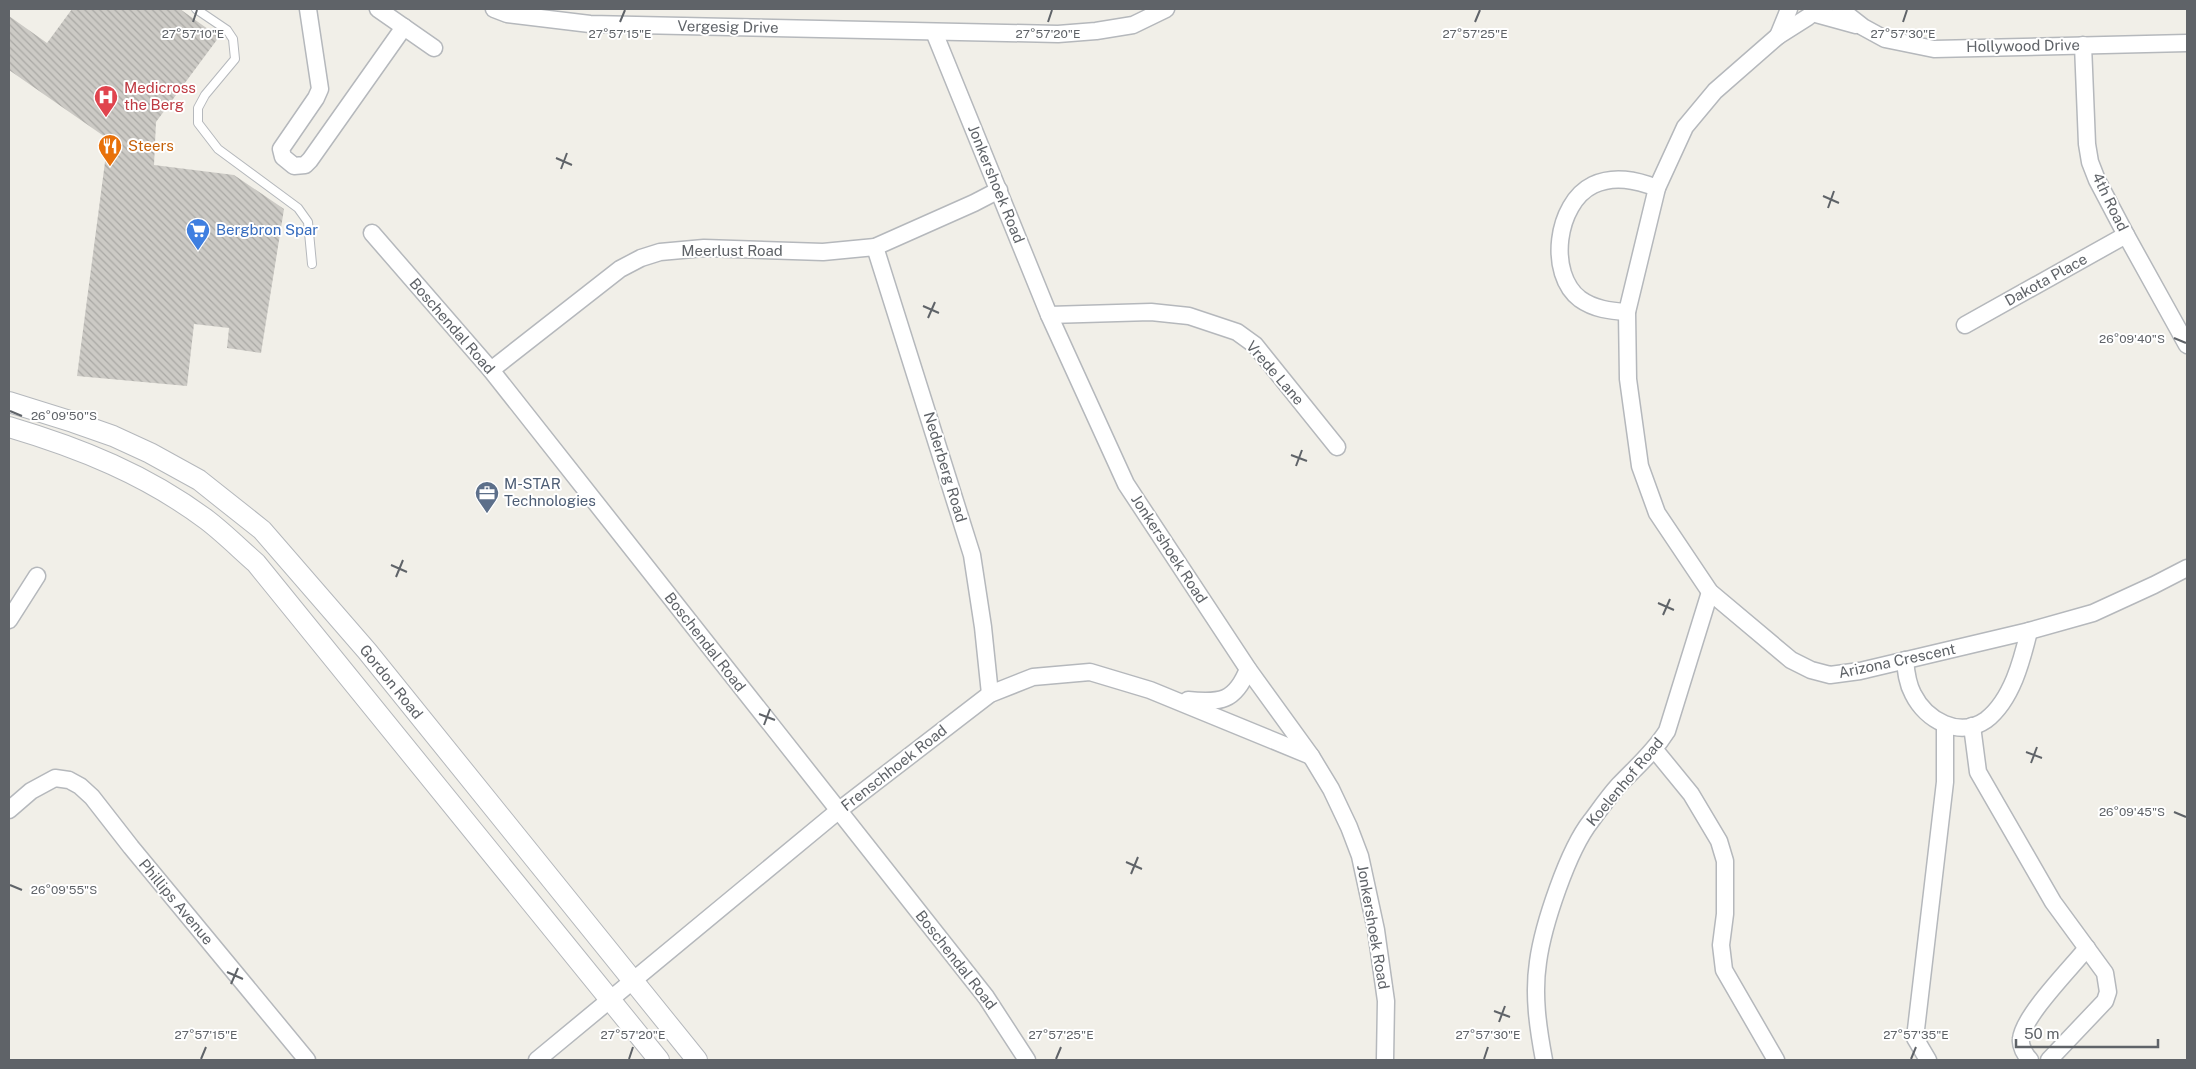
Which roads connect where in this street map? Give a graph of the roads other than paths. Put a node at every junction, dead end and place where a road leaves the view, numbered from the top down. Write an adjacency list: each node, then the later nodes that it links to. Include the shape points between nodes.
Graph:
1 (196, 9): 21 (lane, via 226,30 233,39 235,59 205,94 198,108 198,122 218,149 298,208 308,222)
2 (308, 9): 9 (street, via 320,89 281,150 283,157 294,166 304,165 310,160)
3 (378, 9): 9 (street)
4 (494, 9): 11 (street, Vergesig Drive, via 507,14 590,24)
5 (1166, 9): 11 (street, via 1133,25 1096,31 1058,34)
6 (1791, 9): 8 (street, Hollywood Drive, via 1800,16); 12 (street, Arizona Crescent)
7 (1840, 9): 10 (street, Hollywood Drive)
8 (1815, 13): 10 (street, Hollywood Drive); 12 (street, Arizona Crescent)
9 (404, 27): 15 (street)
10 (1863, 27): 14 (street, Hollywood Drive, via 1885,39 1934,48)
11 (934, 32): 17 (street, Jonkershoek Road)
12 (1778, 36): 16 (street, Arizona Crescent, via 1715,91 1685,127)
13 (2187, 43): 14 (street, Hollywood Drive)
14 (2084, 45): 19 (street, 4th Road, via 2090,162)
15 (434, 48)
16 (1657, 188): 22 (street, Arizona Crescent); 22 (street, via 1628,179 1592,186 1575,201 1562,231 1559,246 1567,284 1594,308)
17 (999, 190): 20 (street, Meerlust Road); 23 (street, Jonkershoek Road)
18 (372, 233): 26 (street, Boschendal Road)
19 (2126, 235): 24 (street, Dakota Place); 25 (street, 4th Road)
20 (876, 246): 26 (street, Meerlust Road, via 824,252 704,248 660,252 641,258 620,269); 39 (street, Nederberg Road, via 972,555)
21 (312, 264)
22 (1627, 312): 34 (street, Arizona Crescent, via 1628,379 1640,466 1657,513)
23 (1049, 315): 29 (street, Vrede Lane, via 1151,312 1190,316 1236,332 1255,346); 38 (street, Jonkershoek Road, via 1126,484)
24 (1965, 325)
25 (2187, 344)
26 (491, 370): 46 (street, Boschendal Road)
27 (9, 402): 30 (street, Gordon Road, via 140,448 199,480)
28 (9, 427): 31 (street, Gordon Road, via 102,458 156,485)
29 (1337, 447)
30 (227, 501): 31 (street); 48 (street, Gordon Road, via 262,530 367,651)
31 (208, 521): 49 (street, Gordon Road, via 256,563)
32 (2187, 568): 36 (street, Arizona Crescent, via 2093,613)
33 (37, 576): 35 (street)
34 (1710, 592): 37 (street, Arizona Crescent, via 1791,660 1811,670 1830,675); 43 (street, Koelenhof Road, via 1667,731)
35 (9, 620)
36 (2029, 631): 37 (street, Arizona Crescent); 42 (street, via 2006,695 1986,720)
37 (1905, 660): 41 (street, via 1913,694 1933,719)
38 (1248, 669): 40 (street, via 1238,688 1219,702); 44 (street, Jonkershoek Road)
39 (990, 694): 40 (street, Frenschhoek Road, via 1033,677 1090,672); 46 (street, Frenschhoek Road)
40 (1171, 699): 44 (street, Frenschhoek Road)
41 (1945, 725): 42 (street); 58 (street, via 1945,782 1915,1038)
42 (1972, 726): 47 (street, via 1978,772 2053,902)
43 (1655, 750): 56 (street, Koelenhof Road, via 1618,786 1589,823 1568,863 1551,908 1538,962 1536,1006); 57 (street, via 1691,794 1719,841 1725,861 1725,914 1721,945 1724,970)
44 (1311, 756): 55 (street, Jonkershoek Road, via 1349,827 1369,892 1386,1001)
45 (9, 810): 50 (street, Phillips Avenue, via 31,791 55,778 80,786)
46 (838, 811): 48 (street, Frenschhoek Road); 54 (street, Boschendal Road, via 986,997)
47 (2088, 948): 59 (street, via 2023,1029 2020,1042); 60 (street, via 2105,973 2108,992 2105,1001)
48 (634, 981): 49 (street, Frenschhoek Road); 53 (street, Gordon Road)
49 (610, 999): 51 (street, Frenschhoek Road); 52 (street, Gordon Road)
50 (307, 1060)
51 (537, 1060)
52 (659, 1060)
53 (697, 1060)
54 (1027, 1060)
55 (1385, 1060)
56 (1544, 1060)
57 (1776, 1060)
58 (1928, 1060)
59 (2030, 1060)
60 (2049, 1060)

